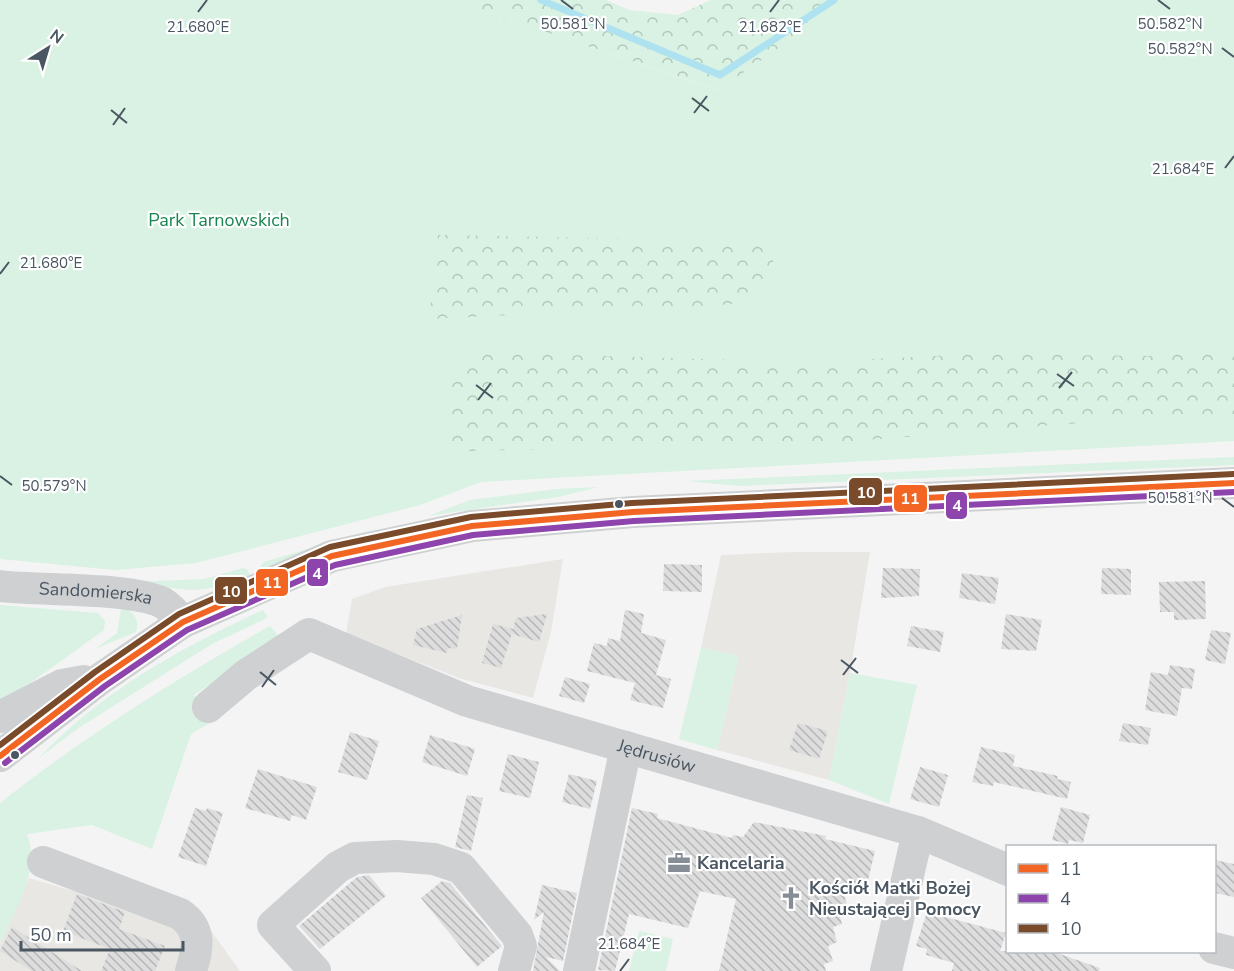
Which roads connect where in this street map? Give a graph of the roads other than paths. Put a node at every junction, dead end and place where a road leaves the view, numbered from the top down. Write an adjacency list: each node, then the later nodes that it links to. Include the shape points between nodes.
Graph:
1 (1234, 483): 3 (street, via 757,504 472,526 332,556)
2 (0, 586): 3 (street, Sandomierska, via 153,599 171,609)
3 (183, 622): 4 (street)
4 (100, 679): 6 (street, via 62,685); 8 (street)
5 (208, 707): 7 (street, Jędrusiów, via 246,675 309,634 467,701)
6 (0, 717)
7 (626, 747): 9 (street, Jędrusiów); 17 (street)
8 (0, 756)
9 (918, 832): 11 (street, Jędrusiów); 18 (street)
10 (42, 862): 14 (street, via 180,914 188,920 197,939)
11 (1006, 869)
12 (1216, 948): 13 (street)
13 (1234, 953)
14 (191, 971)
15 (315, 971): 16 (street, via 273,925 338,867 355,858 397,856 434,859 461,868 517,935 521,946)
16 (514, 971)
17 (579, 971)
18 (886, 971)

